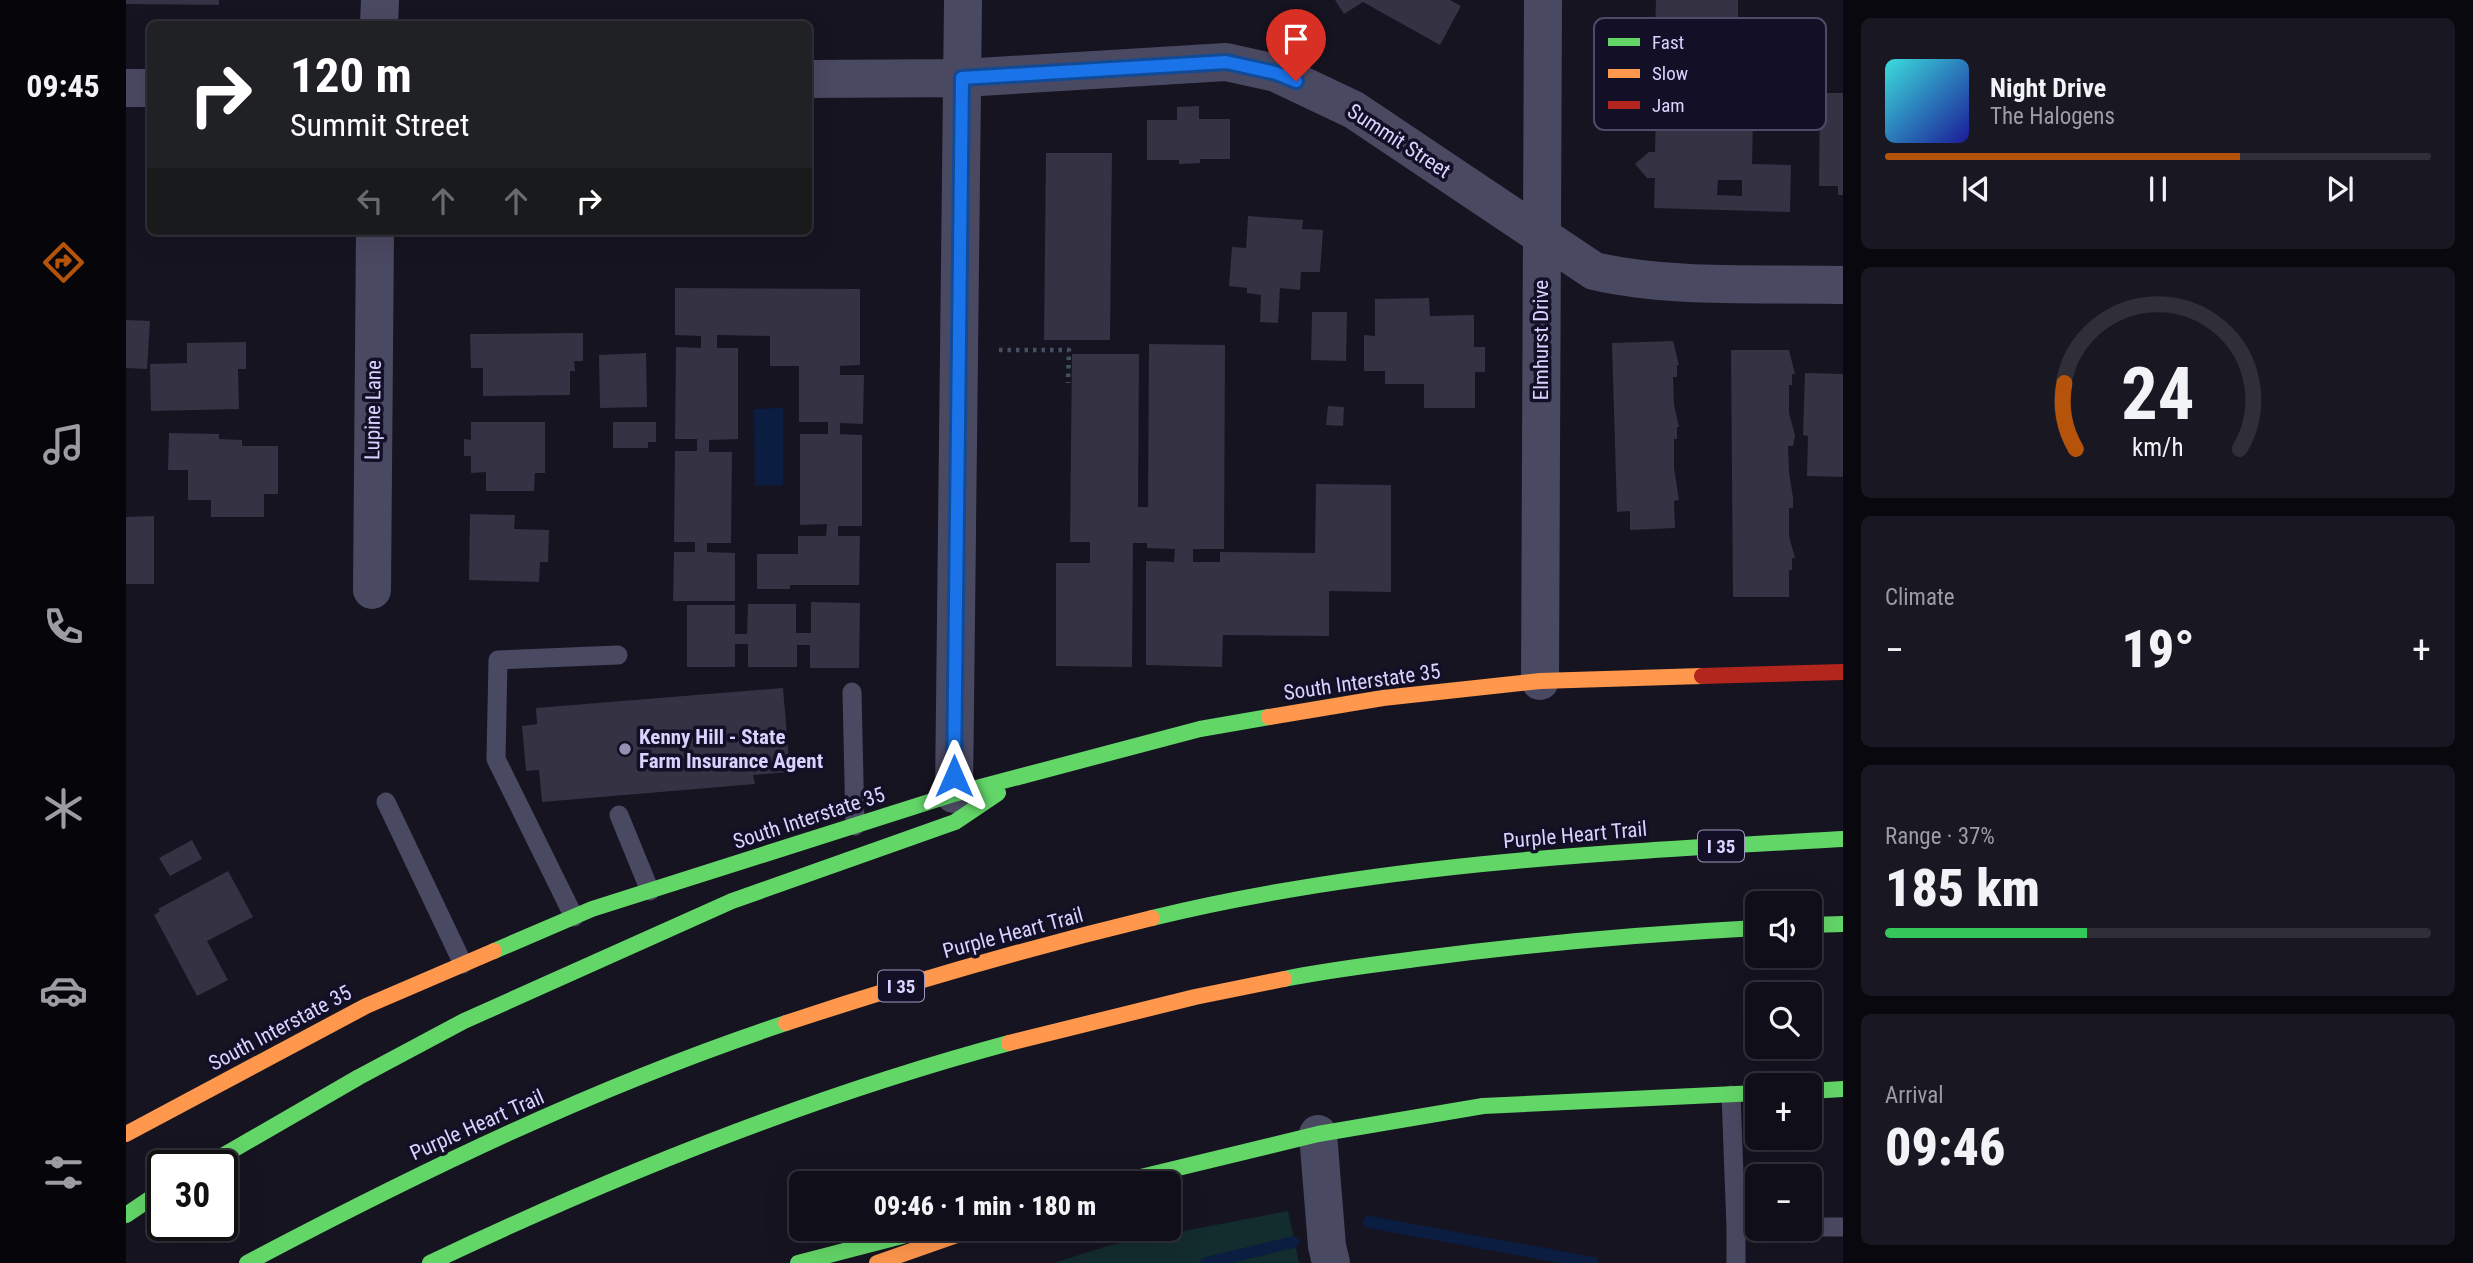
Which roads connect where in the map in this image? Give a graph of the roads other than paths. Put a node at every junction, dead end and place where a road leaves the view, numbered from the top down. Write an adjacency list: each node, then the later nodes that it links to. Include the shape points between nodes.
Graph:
1 (380, 0): 4 (street)
2 (963, 0): 5 (street)
3 (1543, 0): 10 (street, Elmhurst Drive)
4 (379, 21)
5 (962, 78): 6 (street, Summit Street); 10 (street, Summit Street, via 1226,62 1276,73 1354,110); 18 (street)
6 (812, 79)
7 (126, 88): 8 (street)
8 (147, 88)
9 (375, 235): 12 (street, Lupine Lane)
10 (1541, 235): 11 (street, Summit Street, via 1594,271 1626,279); 15 (street, Elmhurst Drive)
11 (1843, 285)
12 (372, 590)
13 (618, 655): 24 (lane, via 498,660 496,759)
14 (1843, 672): 15 (main road, South Interstate 35)
15 (1540, 681): 17 (main road, South Interstate 35, via 1383,698 1200,729)
16 (852, 692): 21 (lane)
17 (1026, 774): 18 (main road, South Interstate 35); 35 (main road, via 955,822 732,901 464,1021)
18 (954, 794): 21 (main road, South Interstate 35)
19 (386, 802): 28 (lane)
20 (619, 815): 23 (lane)
21 (855, 826): 23 (main road, South Interstate 35)
22 (1843, 839): 45 (main road, Purple Heart Trail / I 35, via 1599,853 1311,885 1019,950 820,1010 672,1065 480,1144 343,1210)
23 (650, 891): 24 (main road, South Interstate 35)
24 (574, 917): 28 (main road, South Interstate 35)
25 (1843, 924): 26 (main road)
26 (1822, 925)
27 (1745, 929): 46 (main road, via 1607,936 1312,974 1002,1043 704,1142 541,1209)
28 (463, 964): 34 (main road, South Interstate 35, via 366,1006)
29 (1843, 1090): 30 (main road)
30 (1822, 1091)
31 (1745, 1094): 32 (main road)
32 (1731, 1095): 33 (main road, via 1483,1106); 41 (lane)
33 (1318, 1133): 36 (main road); 49 (street)
34 (126, 1134)
35 (233, 1150)
36 (1164, 1171)
37 (147, 1202): 38 (main road)
38 (126, 1216)
39 (1822, 1227): 40 (lane)
40 (1843, 1227)
41 (1735, 1228): 42 (lane); 50 (lane)
42 (1745, 1228)
43 (883, 1241): 47 (main road)
44 (940, 1241): 48 (main road)
45 (247, 1263)
46 (430, 1263)
47 (798, 1263)
48 (877, 1263)
49 (1331, 1263)
50 (1736, 1263)

